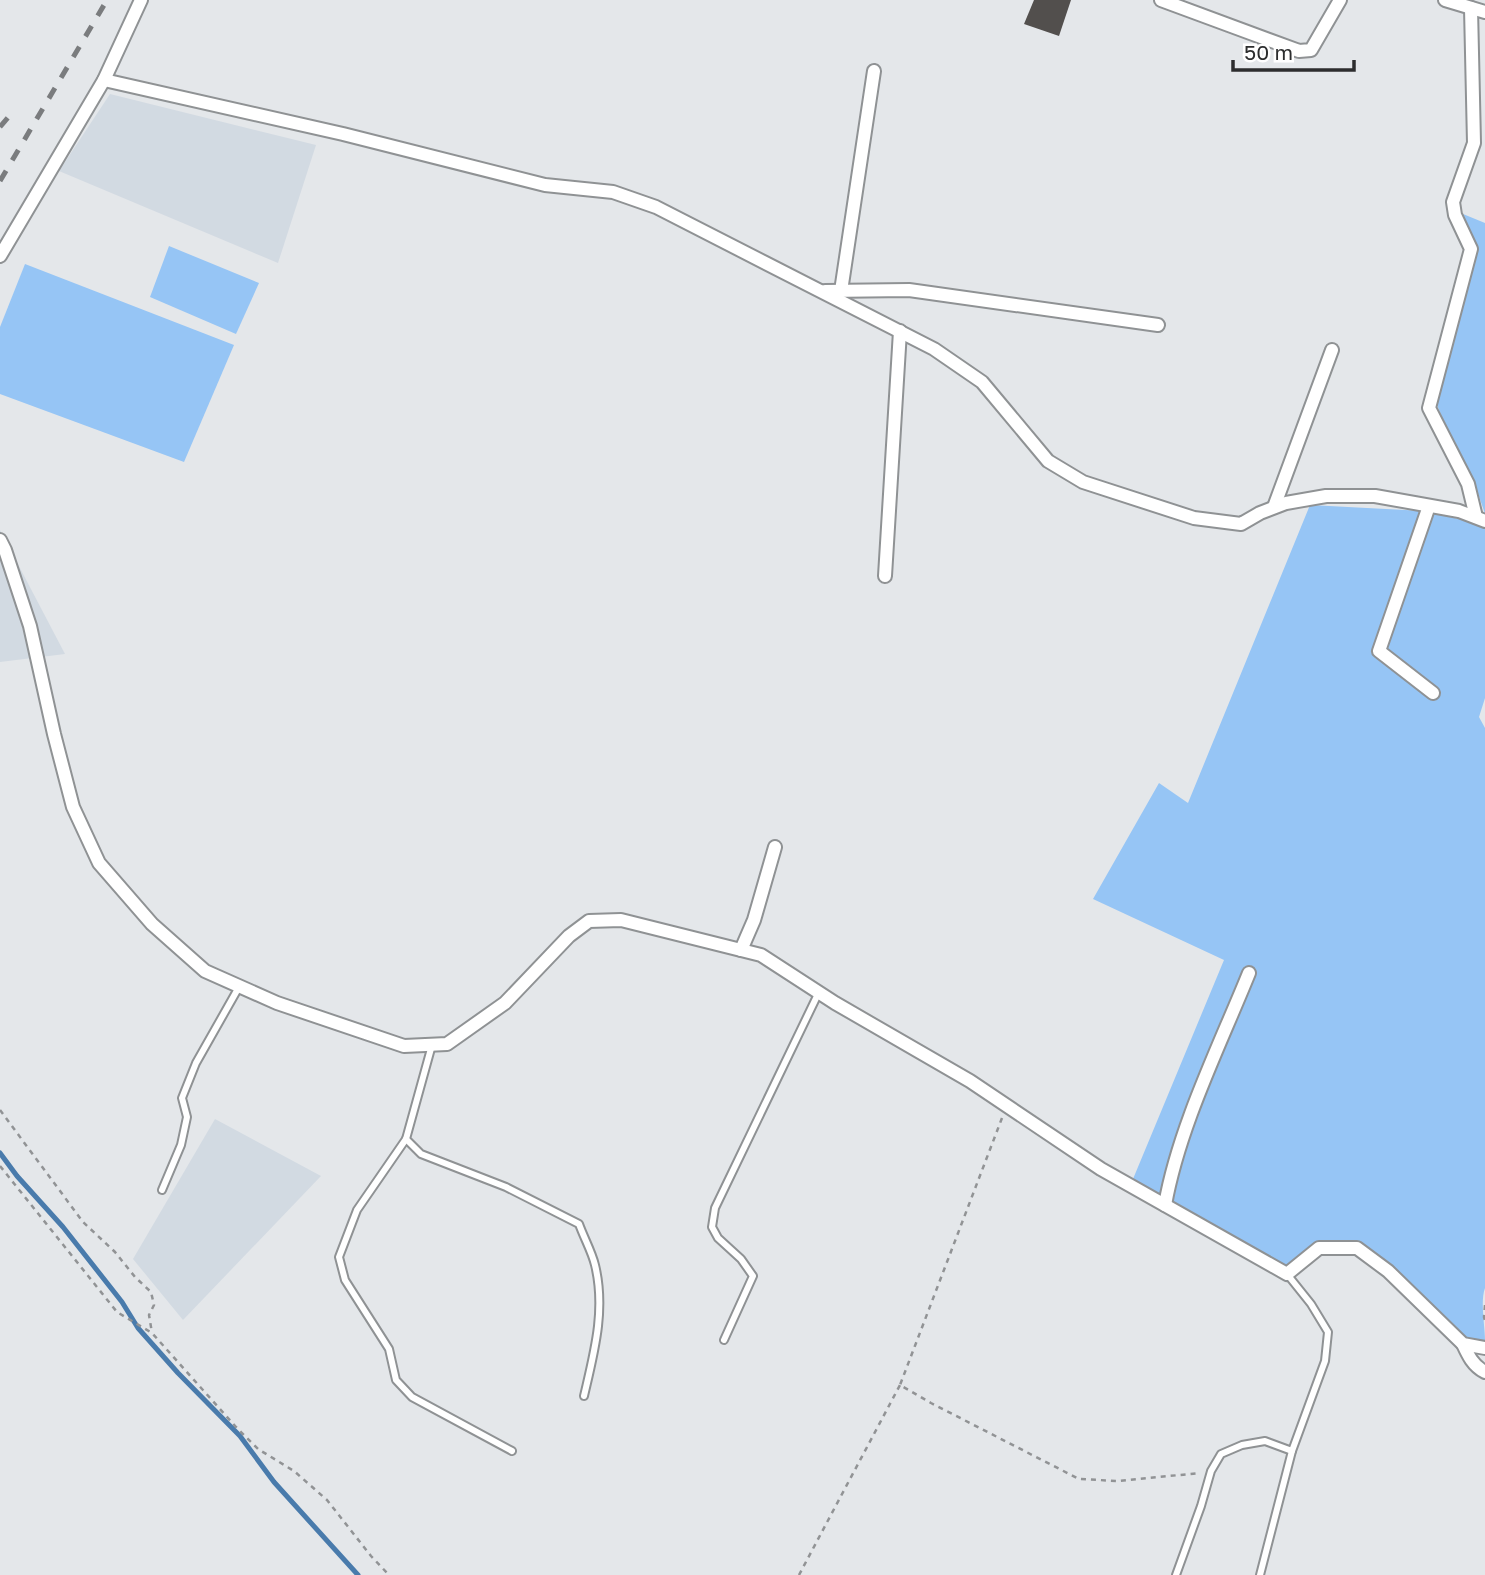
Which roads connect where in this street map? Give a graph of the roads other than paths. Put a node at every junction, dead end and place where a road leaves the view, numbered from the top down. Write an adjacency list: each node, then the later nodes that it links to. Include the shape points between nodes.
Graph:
1 (141, 0): 8 (street)
2 (1161, 0): 3 (street, via 1299,51 1311,50)
3 (1340, 0)
4 (1445, 0): 5 (street)
5 (1471, 8): 6 (street); 17 (street, via 1474,143 1453,202 1471,249 1429,408 1468,484)
6 (1485, 12)
7 (874, 71): 11 (street)
8 (104, 80): 9 (street); 10 (street, via 545,186 612,192 656,206)
9 (0, 256)
10 (822, 291): 11 (street); 13 (street)
11 (841, 291): 12 (street, via 909,290)
12 (1158, 325)
13 (900, 331): 16 (street, via 982,382 1048,461 1083,482 1194,518 1241,524); 19 (street)
14 (1332, 350): 16 (street)
15 (1429, 506): 16 (street, via 1375,496 1326,496); 17 (street); 20 (street, via 1379,651)
16 (1274, 508)
17 (1480, 519)
18 (0, 540): 24 (street, via 30,626 73,807 99,863 152,924 205,971)
19 (885, 576)
20 (1433, 693)
21 (775, 847): 22 (street)
22 (741, 950): 25 (street, via 761,955); 26 (street, via 621,920 589,921 505,1003 446,1044)
23 (1250, 973): 29 (street, via 1193,1110 1170,1177)
24 (240, 986): 26 (street, via 404,1046); 28 (lane, via 196,1063 182,1098 187,1117 181,1145)
25 (819, 992): 29 (street, via 971,1081 1101,1169); 31 (lane, via 715,1208 712,1227 718,1238 753,1276)
26 (432, 1045): 27 (lane)
27 (406, 1139): 35 (lane, via 421,1154 506,1187 579,1224 595,1265 600,1303 598,1336); 36 (lane, via 357,1210 339,1257 345,1280 388,1349 396,1380 412,1396)
28 (162, 1190)
29 (1166, 1205): 30 (street)
30 (1287, 1274): 32 (street, via 1319,1248 1357,1248 1388,1271); 37 (lane, via 1328,1332 1325,1361)
31 (724, 1340)
32 (1463, 1344): 33 (street); 34 (street, via 1471,1361)
33 (1485, 1348)
34 (1485, 1372)
35 (584, 1396)
36 (512, 1451)
37 (1292, 1451): 38 (lane, via 1265,1441 1221,1454); 39 (lane)
38 (1176, 1575)
39 (1259, 1575)

